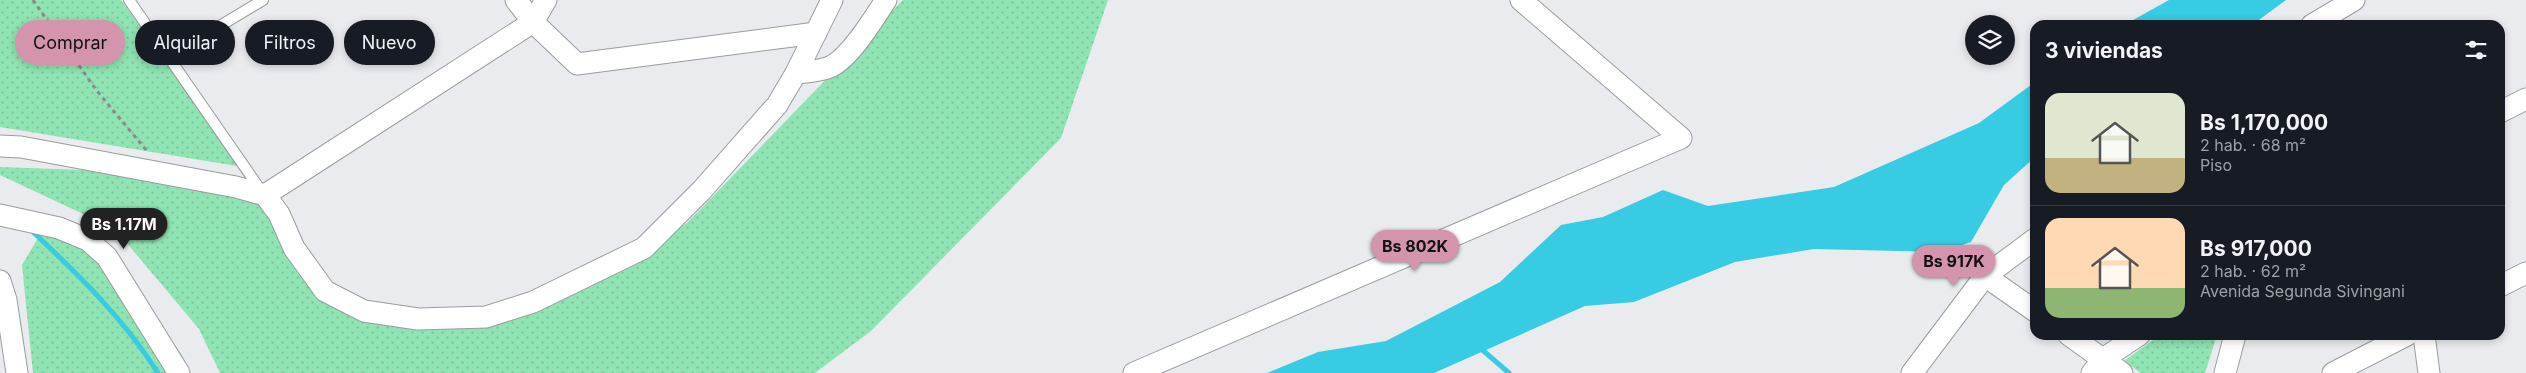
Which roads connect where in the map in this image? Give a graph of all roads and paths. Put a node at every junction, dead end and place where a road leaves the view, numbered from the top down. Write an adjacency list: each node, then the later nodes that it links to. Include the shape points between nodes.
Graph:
1 (33, 0): 20 (path, via 96,91)
2 (129, 0): 10 (lane)
3 (263, 0): 11 (lane)
4 (516, 0): 13 (street)
5 (546, 0): 13 (street)
6 (832, 0): 14 (street)
7 (886, 0): 16 (street, via 850,51 829,68)
8 (1521, 0): 37 (street, via 1681,138)
9 (2354, 0): 12 (street)
10 (143, 20)
11 (230, 20)
12 (2320, 20)
13 (533, 22): 14 (street, via 578,64); 21 (street)
14 (816, 32): 16 (street)
15 (174, 65): 21 (lane)
16 (796, 73): 21 (street, via 777,105 745,143 644,248 533,302 486,317 418,320 364,311 325,292 294,248 279,214)
17 (2526, 99): 18 (street)
18 (2505, 110)
19 (0, 146): 20 (street, via 21,147)
20 (166, 174): 21 (street)
21 (264, 195)
22 (0, 215): 36 (street, via 59,228 88,240 107,258)
23 (2030, 243): 25 (street)
24 (2526, 273): 27 (street)
25 (1985, 276): 28 (street); 38 (street)
26 (0, 281): 35 (street)
27 (2505, 284)
28 (2030, 308)
29 (2074, 340): 34 (street)
30 (2132, 340): 34 (street)
31 (2234, 340): 40 (street)
32 (2397, 340): 41 (street)
33 (2425, 340): 42 (street)
34 (2098, 366): 39 (street)
35 (17, 373)
36 (179, 373)
37 (1134, 373)
38 (1912, 373)
39 (2122, 373)
40 (2225, 373)
41 (2333, 373)
42 (2429, 373)

